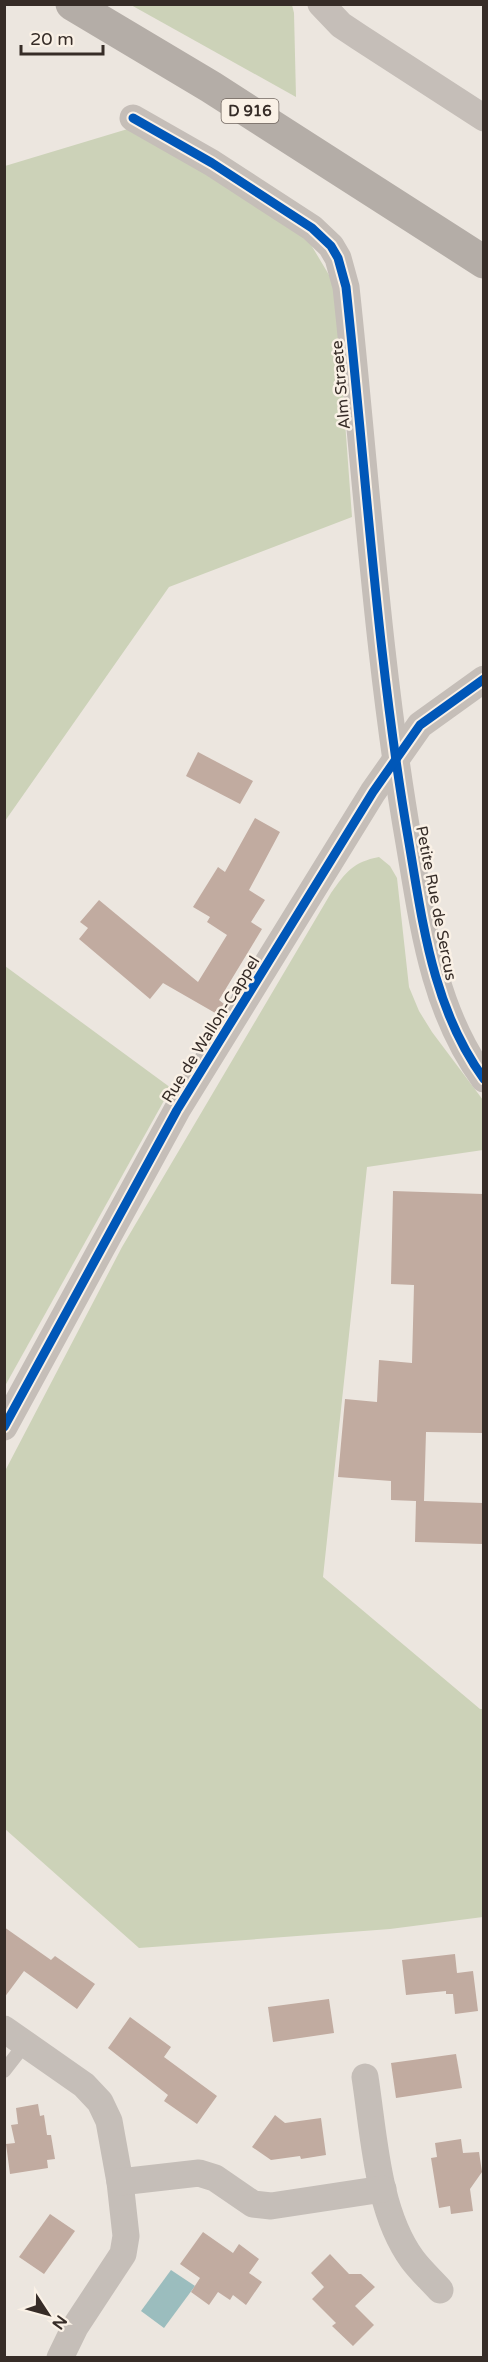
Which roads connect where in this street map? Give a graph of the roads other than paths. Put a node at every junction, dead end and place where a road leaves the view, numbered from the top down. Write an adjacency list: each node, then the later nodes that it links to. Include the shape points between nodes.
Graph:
1 (72, 4): 5 (main road, D 916, via 211,87)
2 (321, 4): 4 (street, via 359,38)
3 (134, 118): 7 (street, Alm Straete, via 198,154 312,228 338,258 346,287)
4 (483, 118)
5 (483, 262)
6 (483, 679): 7 (street, Rue de Wallon-Cappel, via 420,725)
7 (394, 759): 8 (street, Petite Rue de Sercus, via 436,980 458,1037); 9 (street, Rue de Wallon-Cappel, via 177,1110)
8 (483, 1079)
9 (4, 1427)
10 (15, 2036): 11 (lane); 13 (street, via 84,2085 100,2102 109,2121)
11 (4, 2071)
12 (365, 2077): 14 (street)
13 (120, 2182): 14 (street, via 199,2173 215,2178 253,2204 271,2206); 16 (street, via 126,2236 123,2254 75,2327)
14 (382, 2189): 15 (street, via 403,2245)
15 (440, 2290)
16 (60, 2358)

